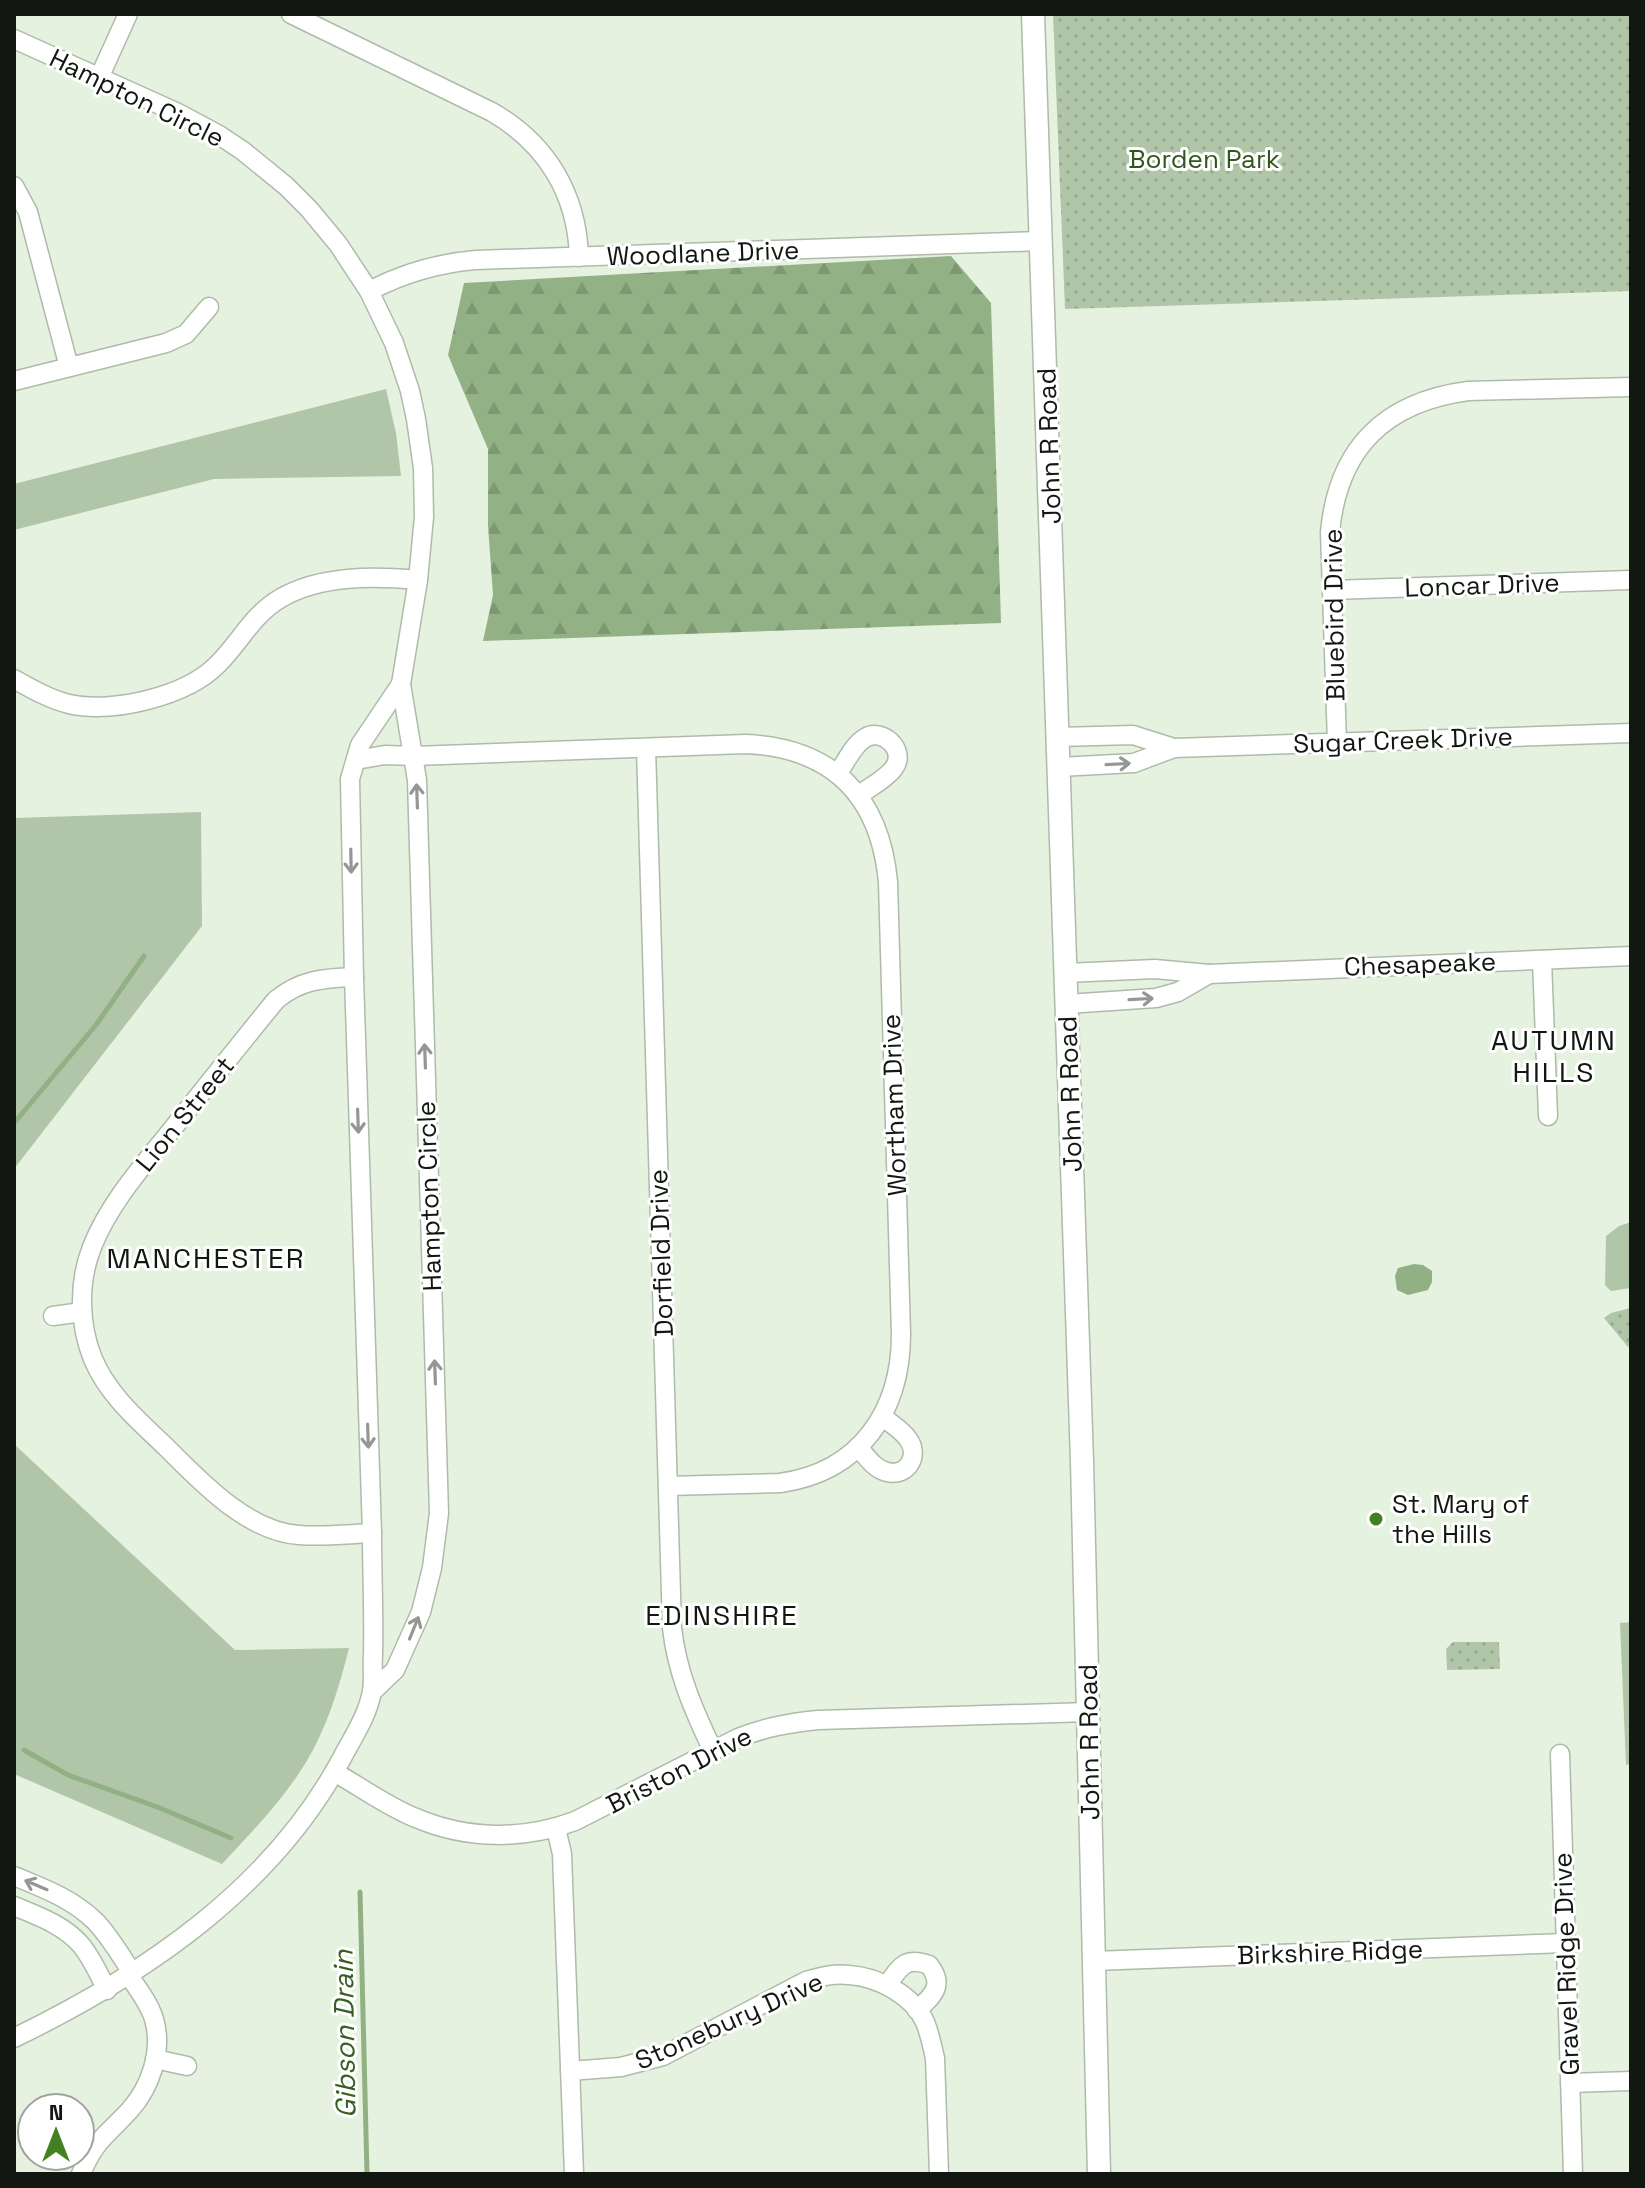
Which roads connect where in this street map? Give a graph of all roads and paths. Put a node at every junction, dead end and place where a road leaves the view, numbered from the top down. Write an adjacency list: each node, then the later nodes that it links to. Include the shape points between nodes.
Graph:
1 (128, 14): 5 (street)
2 (291, 14): 8 (street, via 523,132 560,182 577,225)
3 (1033, 14): 7 (main road, John R Road)
4 (14, 39): 5 (street, Hampton Circle)
5 (99, 78): 9 (street, Hampton Circle, via 198,123 266,168 328,231)
6 (14, 186): 11 (street, via 28,212)
7 (1042, 241): 8 (street, Woodlane Drive); 20 (main road, John R Road)
8 (579, 257): 9 (street, Woodlane Drive, via 449,262)
9 (369, 291): 14 (street, Hampton Circle, via 394,343 416,419 424,517)
10 (209, 307): 11 (street, via 186,334 166,343)
11 (69, 367): 12 (street)
12 (14, 381)
13 (1631, 387): 16 (street, Bluebird Drive, via 1468,391 1427,399 1391,417 1356,453 1338,489 1330,532)
14 (418, 580): 17 (street, via 350,579 285,596 245,628 210,672 154,699 79,705 50,698); 18 (street, Hampton Circle)
15 (1631, 580): 16 (street, Loncar Drive)
16 (1332, 590): 21 (street, Bluebird Drive)
17 (14, 679)
18 (401, 684): 24 (street, Hampton Circle); 25 (street, Hampton Circle, via 360,745)
19 (1631, 733): 21 (street, Sugar Creek Drive)
20 (1059, 737): 23 (street, Sugar Creek Drive, via 1133,735); 26 (main road, John R Road)
21 (1337, 743): 23 (street, Sugar Creek Drive)
22 (646, 748): 24 (street, Wortham Drive); 27 (street, Wortham Drive, via 769,745); 40 (street, Dorfield Drive)
23 (1174, 748): 26 (street, Sugar Creek Drive, one-way to 23, via 1134,763)
24 (414, 756): 25 (street, Wortham Drive); 42 (street, Hampton Circle, one-way to 24, via 395,1670 421,1612 438,1522)
25 (356, 760): 33 (street, Hampton Circle, one-way to 33, via 350,779)
26 (1060, 767): 31 (main road, John R Road)
27 (838, 773): 28 (street, Wortham Drive); 28 (street, via 861,740 870,735 890,740 897,763)
28 (859, 795): 38 (street, Wortham Drive, via 882,843 888,882 901,1347)
29 (1631, 956): 30 (street, Chesapeake)
30 (1542, 960): 32 (street, Chesapeake); 35 (street)
31 (1066, 973): 32 (street, Chesapeake, via 1155,969); 34 (main road, John R Road)
32 (1209, 974): 34 (street, Chesapeake, one-way to 32, via 1156,998)
33 (354, 977): 36 (street, Lion Street, via 298,985 266,1012 116,1201 86,1265); 41 (street, Hampton Circle, one-way to 41)
34 (1067, 1004): 43 (main road, John R Road)
35 (1548, 1116)
36 (82, 1312): 37 (street); 41 (street, Lion Street, via 93,1360 112,1390 231,1506 280,1532)
37 (53, 1316)
38 (883, 1417): 39 (street, Wortham Drive); 39 (street, via 907,1437 910,1465 897,1473 885,1472)
39 (858, 1447): 40 (street, Wortham Drive, via 823,1471 794,1481)
40 (668, 1486): 44 (street, Dorfield Drive, via 674,1649 686,1692)
41 (372, 1533): 42 (street, Hampton Circle)
42 (372, 1692): 46 (street, Hampton Circle)
43 (1089, 1712): 44 (street, Briston Drive, via 784,1723); 53 (main road, John R Road)
44 (713, 1751): 47 (street, Briston Drive)
45 (1560, 1754): 52 (street, Gravel Ridge Drive)
46 (334, 1772): 47 (street, Briston Drive, via 441,1827 488,1835); 54 (street, Hampton Circle, via 293,1832 244,1885 203,1923)
47 (556, 1828): 61 (street, via 562,1854)
48 (14, 1876): 49 (street, one-way to 48)
49 (64, 1898): 51 (street); 54 (street, via 97,1923)
50 (14, 1906): 51 (street)
51 (50, 1921): 56 (street, via 80,1943)
52 (1566, 1943): 53 (street, Birkshire Ridge); 63 (street, Gravel Ridge Drive)
53 (1094, 1961): 67 (main road, John R Road)
54 (131, 1975): 56 (street, Hampton Circle); 59 (street, via 154,2019)
55 (887, 1985): 57 (street, Stonebury Drive); 57 (street, via 910,1961 929,1965 937,1984); 61 (street, Stonebury Drive, via 828,1975 806,1981 663,2056 613,2069)
56 (107, 1990): 58 (street, Hampton Circle)
57 (917, 2010): 66 (street, Stonebury Drive, via 935,2058)
58 (14, 2038)
59 (155, 2059): 60 (street); 64 (street, via 141,2095 95,2146)
60 (187, 2066)
61 (570, 2071): 65 (street)
62 (1631, 2081): 63 (street)
63 (1570, 2083): 68 (street, Gravel Ridge Drive)
64 (81, 2174)
65 (574, 2174)
66 (939, 2174)
67 (1099, 2174)
68 (1573, 2174)

